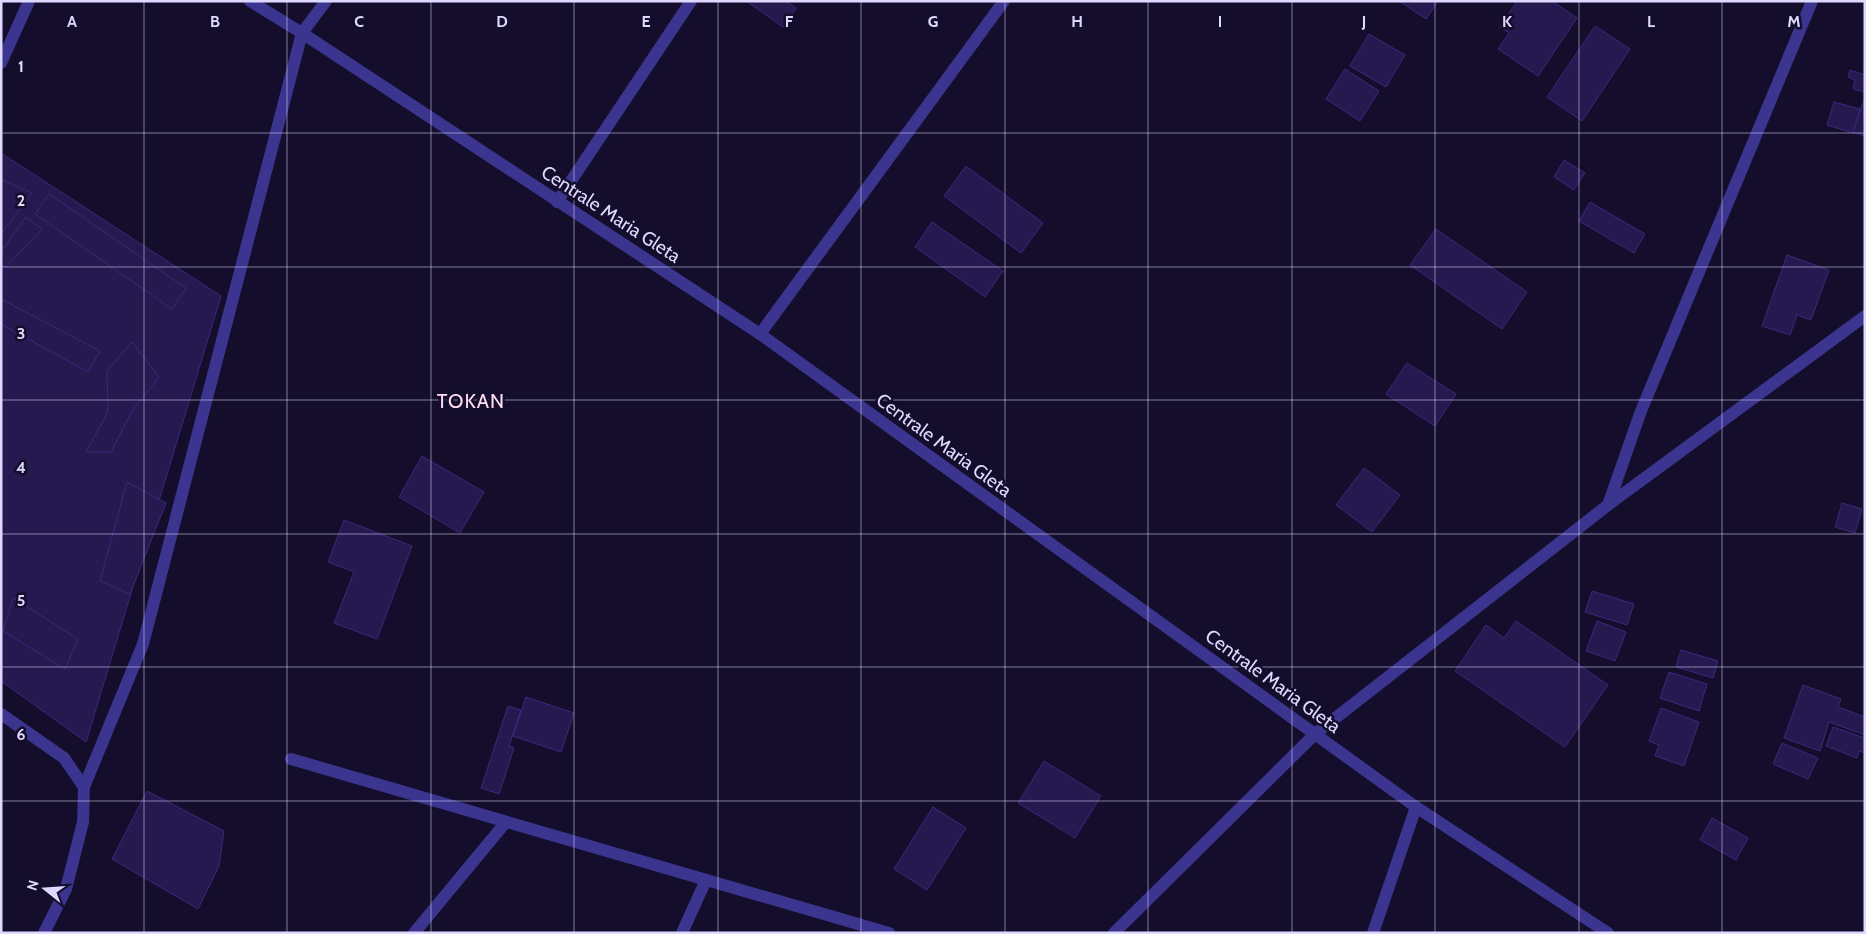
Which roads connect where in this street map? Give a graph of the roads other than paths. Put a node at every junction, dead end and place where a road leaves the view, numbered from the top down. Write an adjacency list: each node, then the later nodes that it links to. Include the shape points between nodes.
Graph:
1 (29, 1): 8 (street)
2 (250, 1): 7 (street, Centrale Maria Gleta)
3 (326, 1): 7 (street)
4 (691, 1): 9 (street)
5 (1004, 1): 11 (street)
6 (1812, 1): 12 (street, via 1641,411)
7 (302, 33): 9 (street, Centrale Maria Gleta); 16 (street, via 143,644)
8 (1, 63)
9 (556, 202): 11 (street, Centrale Maria Gleta)
10 (1865, 316): 12 (street)
11 (760, 334): 14 (street, Centrale Maria Gleta)
12 (1608, 505): 14 (street)
13 (1, 714): 16 (street, via 64,758)
14 (1315, 734): 17 (street, Centrale Maria Gleta); 24 (street)
15 (291, 759): 18 (street)
16 (84, 787): 20 (street, via 83,822 66,889)
17 (1416, 807): 25 (street); 26 (street, Centrale Maria Gleta)
18 (506, 822): 19 (street); 21 (street)
19 (706, 880): 22 (street); 23 (street)
20 (44, 933)
21 (414, 933)
22 (682, 933)
23 (889, 933)
24 (1114, 933)
25 (1372, 933)
26 (1608, 933)

